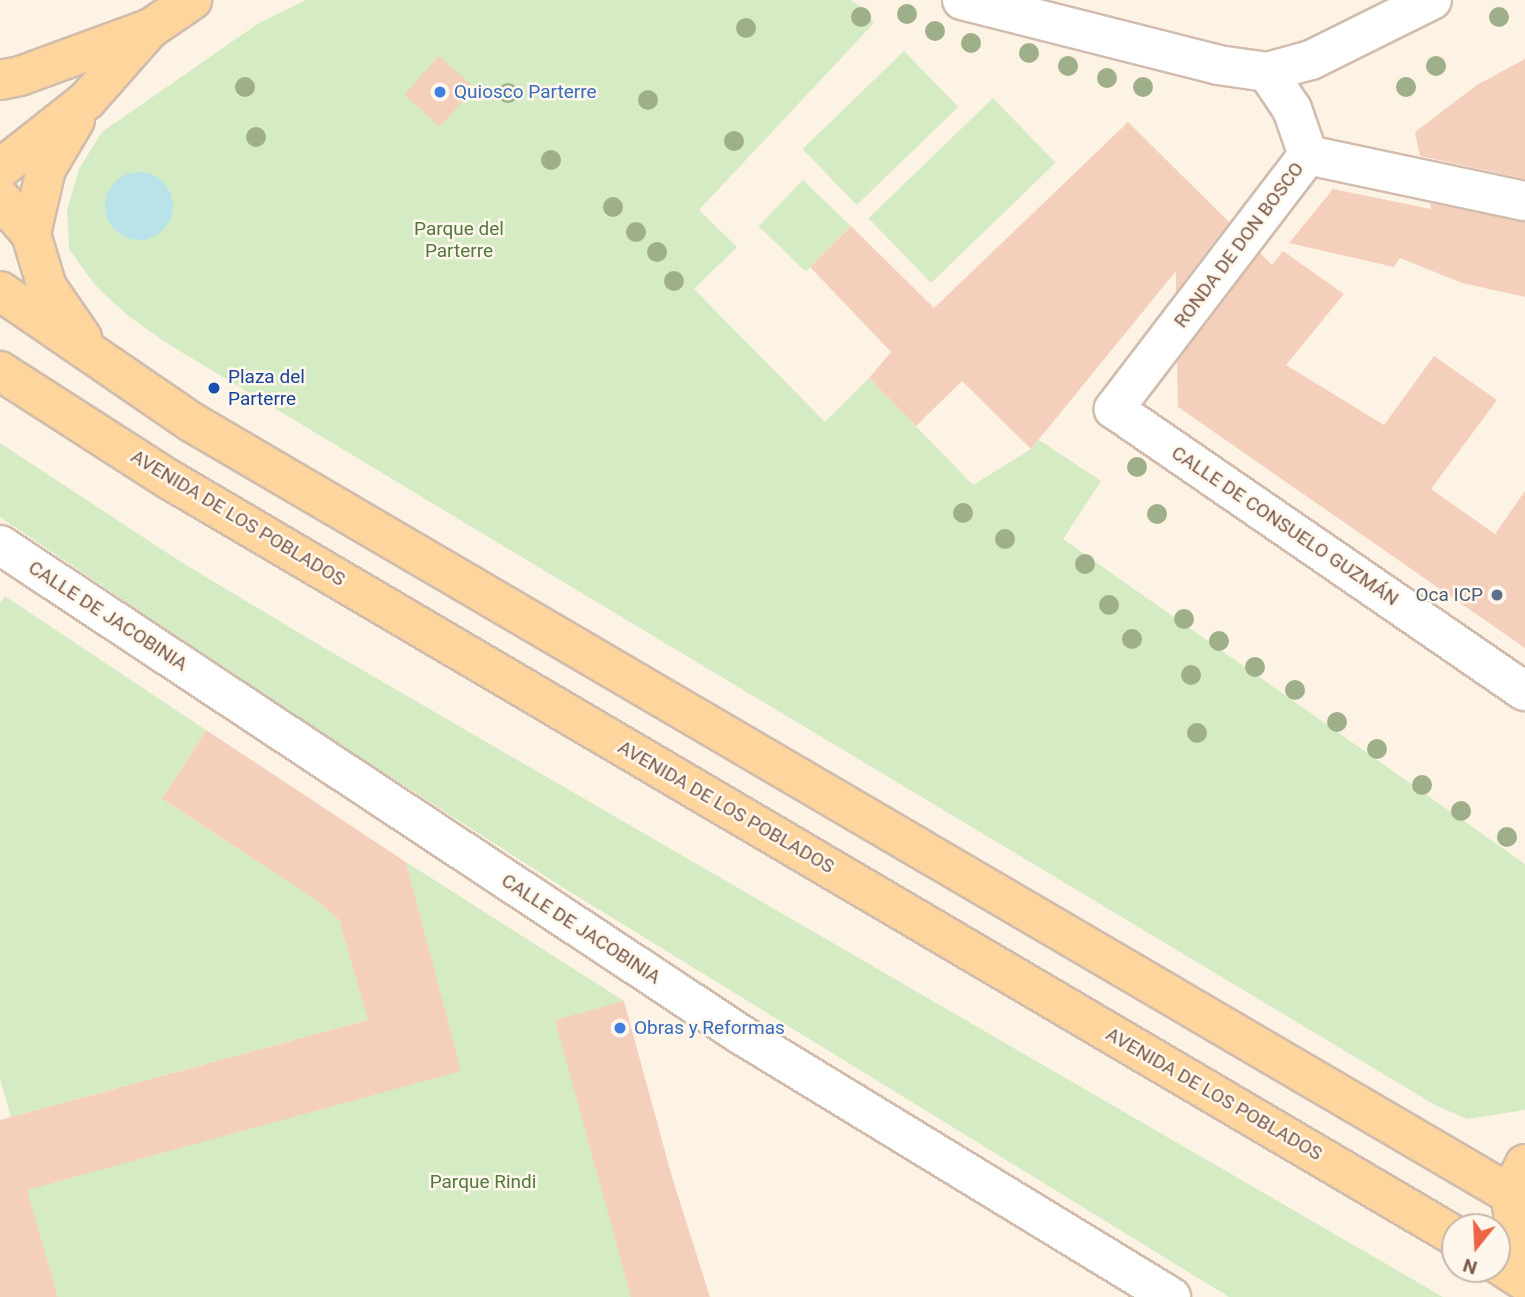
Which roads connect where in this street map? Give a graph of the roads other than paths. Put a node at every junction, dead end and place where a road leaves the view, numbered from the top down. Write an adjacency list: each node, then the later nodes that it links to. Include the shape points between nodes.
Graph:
1 (192, 0): 4 (main road)
2 (962, 0): 5 (street, via 1218,65)
3 (1432, 0): 5 (street, via 1311,60)
4 (151, 28): 6 (main road); 7 (main road)
5 (1267, 72): 8 (street, RONDA DE DON BOSCO, via 1292,108)
6 (0, 80)
7 (87, 100): 9 (main road); 12 (main road, via 46,169)
8 (1308, 155): 11 (street); 16 (street, RONDA DE DON BOSCO)
9 (0, 169)
10 (0, 198): 12 (main road)
11 (1525, 201)
12 (31, 234): 14 (main road, via 47,286)
13 (0, 291): 14 (main road)
14 (95, 357): 19 (main road, via 205,430)
15 (0, 371): 20 (main road, AVENIDA DE LOS POBLADOS, via 170,480)
16 (1114, 409): 18 (street, CALLE DE CONSUELO GUZMÁN)
17 (0, 545): 22 (street, CALLE DE JACOBINIA, via 740,1034)
18 (1525, 691)
19 (1520, 1186): 21 (main road, via 1517,1238)
20 (1441, 1228)
21 (1525, 1250)
22 (1171, 1297)

